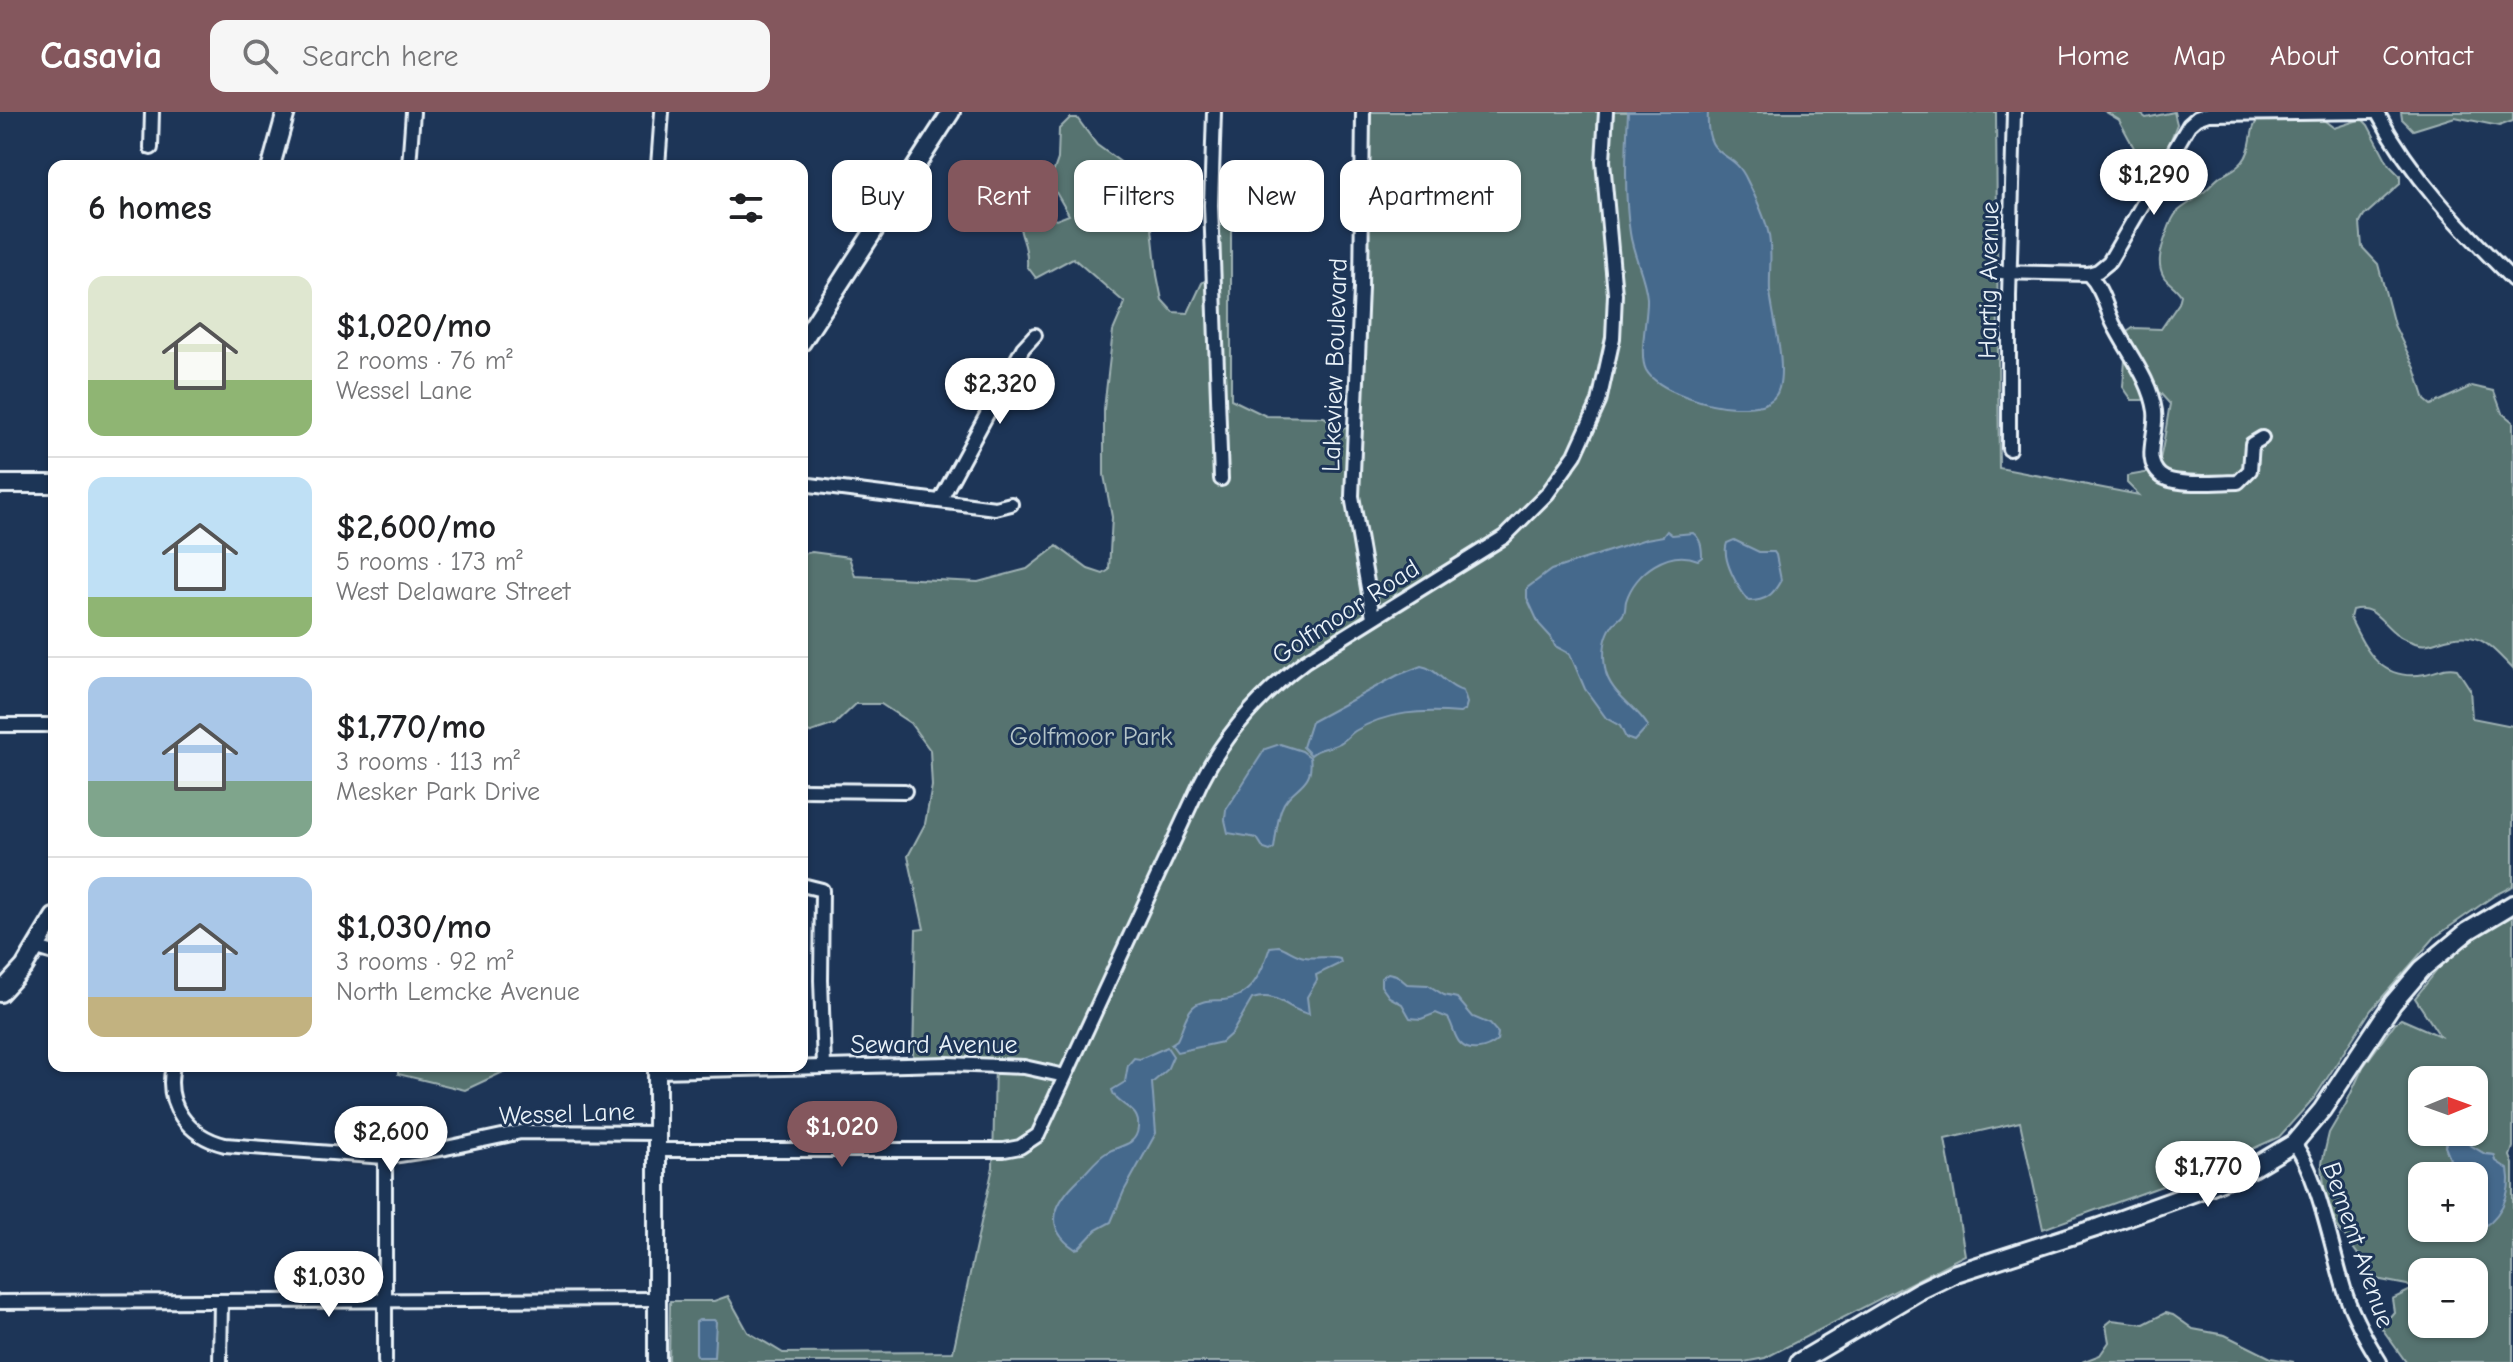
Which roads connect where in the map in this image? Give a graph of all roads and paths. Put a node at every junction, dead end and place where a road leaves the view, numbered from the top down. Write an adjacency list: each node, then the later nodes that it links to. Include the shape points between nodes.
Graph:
1 (152, 112): 12 (street)
2 (286, 112): 13 (street)
3 (413, 112): 14 (street)
4 (662, 112): 15 (street)
5 (951, 112): 19 (street)
6 (1214, 112): 23 (street, via 1211,205)
7 (1363, 112): 29 (street, Lakeview Boulevard, via 1352,496)
8 (1606, 112): 29 (street, Golfmoor Road, via 1603,161 1615,294 1613,338 1605,382 1575,455 1547,494 1504,537)
9 (2014, 112): 16 (street, Hartig Avenue)
10 (2375, 112): 11 (street); 18 (street, via 2423,185)
11 (2200, 114): 17 (street, via 2109,262)
12 (151, 148)
13 (273, 160)
14 (409, 160)
15 (658, 160)
16 (2005, 272): 17 (street); 22 (street, Hartig Avenue)
17 (2088, 274): 21 (street, via 2152,399 2155,430 2150,459 2158,474 2174,482 2238,482 2250,470 2252,444)
18 (2513, 280)
19 (808, 333)
20 (1035, 335): 27 (street)
21 (2262, 438)
22 (2009, 449)
23 (1221, 479)
24 (0, 484): 25 (street)
25 (48, 484)
26 (808, 485): 27 (street)
27 (940, 501): 28 (street, via 995,508)
28 (1011, 504)
29 (1373, 617): 44 (street, Golfmoor Road, via 1277,682 1218,752)
30 (0, 725): 31 (street)
31 (48, 725)
32 (808, 790): 33 (street)
33 (905, 791)
34 (808, 886): 41 (street, via 822,890)
35 (2513, 904): 46 (street, via 2468,931 2422,969)
36 (48, 928): 37 (street)
37 (37, 948): 38 (street); 39 (street)
38 (48, 951)
39 (0, 993)
40 (808, 1067): 41 (street, Seward Avenue)
41 (824, 1067): 44 (street, Seward Avenue, via 1024,1067)
42 (173, 1072): 48 (street, Wessel Lane, via 175,1105 189,1128 211,1142)
43 (657, 1072): 45 (street)
44 (1065, 1076): 47 (street, Golfmoor Road, via 1042,1129)
45 (657, 1141): 47 (street, Wessel Lane); 48 (street, Wessel Lane, via 521,1132); 49 (street)
46 (2294, 1143): 56 (street, via 2196,1192 1956,1273); 57 (street, Bement Avenue, via 2307,1164 2347,1297)
47 (1020, 1147)
48 (385, 1157): 51 (street)
49 (657, 1299): 51 (street); 55 (street)
50 (221, 1301): 51 (street); 52 (street); 53 (street)
51 (385, 1301): 54 (street)
52 (0, 1302)
53 (220, 1362)
54 (385, 1362)
55 (657, 1362)
56 (1799, 1362)
57 (2380, 1362)

